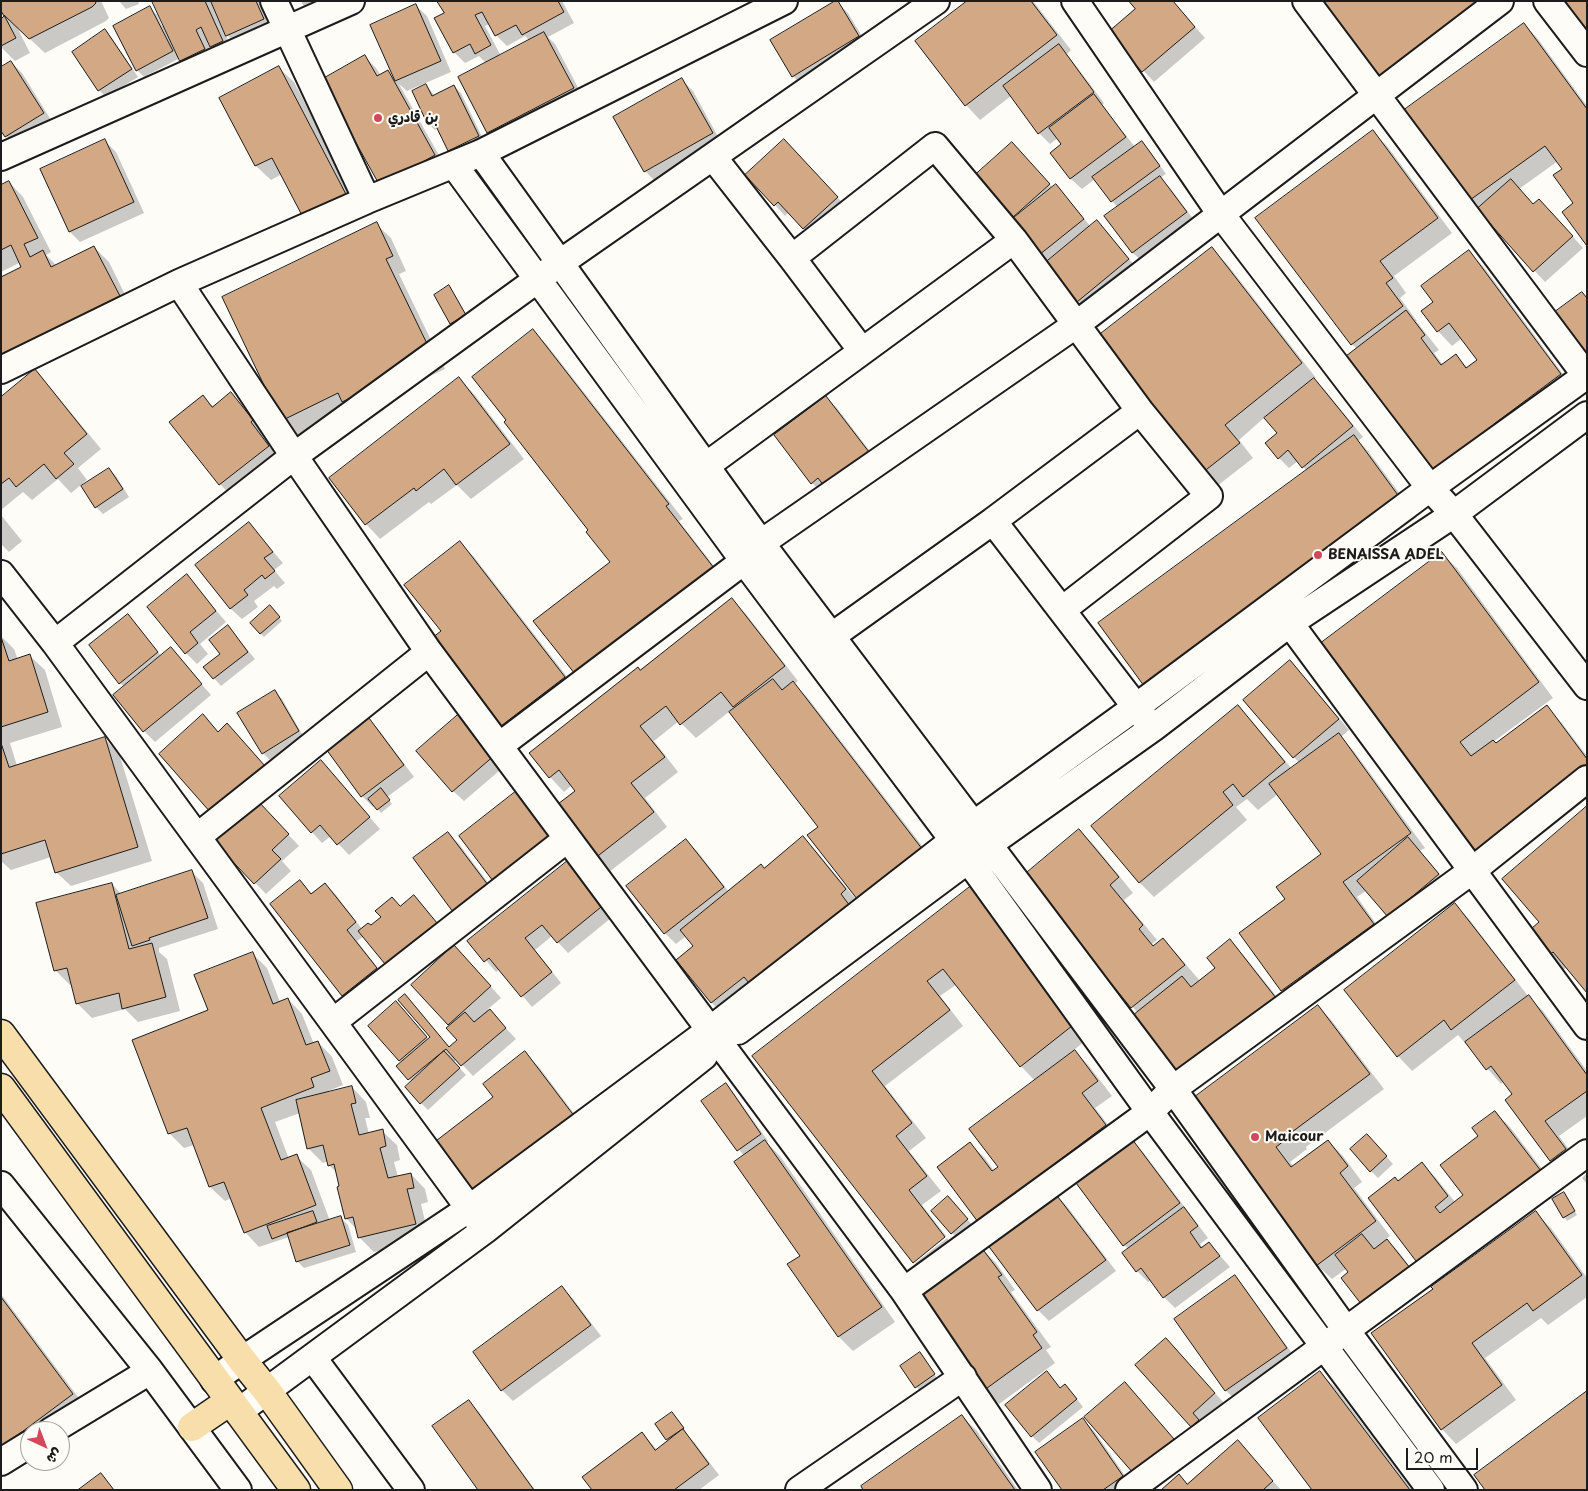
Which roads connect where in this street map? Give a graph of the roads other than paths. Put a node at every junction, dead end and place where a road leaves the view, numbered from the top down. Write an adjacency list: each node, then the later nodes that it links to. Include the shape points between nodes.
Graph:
1 (274, 1): 9 (street)
2 (351, 1): 9 (street)
3 (784, 1): 12 (street)
4 (936, 1): 14 (street)
5 (1076, 1): 17 (street)
6 (1306, 1): 11 (street)
7 (1500, 1): 11 (street)
8 (1547, 1): 10 (street)
9 (287, 29): 13 (street); 16 (street)
10 (1587, 53)
11 (1377, 95): 17 (street); 26 (street)
12 (481, 153): 15 (street); 20 (street)
13 (1, 157)
14 (713, 157): 19 (street); 20 (street)
15 (454, 165): 16 (street); 21 (street)
16 (367, 200): 22 (street)
17 (1220, 213): 23 (street); 32 (street)
18 (1014, 240): 19 (street, via 935,146); 23 (street); 24 (street)
19 (792, 258): 24 (street)
20 (560, 263): 21 (street); 30 (street)
21 (537, 280): 29 (street); 31 (street)
22 (179, 283): 25 (street); 29 (street)
23 (1077, 324): 27 (street); 35 (street)
24 (862, 352): 30 (street)
25 (1, 370)
26 (1586, 376): 32 (street)
27 (1140, 410): 34 (street); 38 (street, via 1209,496)
28 (1587, 415): 33 (street)
29 (294, 456): 41 (street); 42 (street)
30 (706, 467): 31 (street); 35 (street)
31 (685, 480): 35 (street)
32 (1430, 488): 33 (street); 37 (street)
33 (1454, 514): 39 (street); 43 (street)
34 (993, 521): 38 (street); 40 (street)
35 (753, 552): 40 (street); 46 (street); 50 (street)
36 (1, 574): 41 (street)
37 (1274, 603): 39 (street); 44 (street)
38 (1062, 610): 44 (street)
39 (1290, 623): 45 (street); 51 (street)
40 (832, 636): 50 (street)
41 (55, 644): 48 (street)
42 (429, 652): 46 (street); 48 (street)
43 (1587, 686)
44 (1136, 707): 45 (street); 50 (street)
45 (1153, 728): 50 (street)
46 (499, 746): 49 (street)
47 (1587, 779): 51 (street)
48 (197, 837): 52 (street)
49 (567, 839): 52 (street); 55 (street)
50 (971, 843): 55 (street); 57 (street); 58 (street)
51 (1473, 870): 53 (street); 57 (street)
52 (333, 1022): 61 (street)
53 (1587, 1026)
54 (1, 1034): 67 (highway)
55 (715, 1037): 61 (street); 62 (street); 63 (street)
56 (1, 1088): 71 (highway)
57 (1173, 1090): 58 (street); 64 (street)
58 (1150, 1112): 63 (street); 65 (street)
59 (1587, 1153): 64 (street)
60 (1, 1185): 68 (street)
61 (470, 1208): 62 (street); 67 (street)
62 (485, 1230): 66 (street)
63 (904, 1291): 69 (street)
64 (1346, 1330): 65 (street); 84 (street)
65 (1323, 1346): 82 (street); 83 (street)
66 (313, 1358): 70 (street); 79 (street)
67 (242, 1360): 70 (highway); 71 (street)
68 (150, 1370): 72 (street); 73 (street)
69 (963, 1377): 80 (street); 81 (street)
70 (267, 1392): 71 (street); 78 (highway)
71 (227, 1397): 73 (highway); 77 (highway)
72 (67, 1421)
73 (192, 1427): 76 (street)
74 (20, 1450): 75 (street)
75 (1, 1462)
76 (238, 1490)
77 (296, 1490)
78 (338, 1490)
79 (411, 1490)
80 (799, 1490)
81 (1038, 1490)
82 (1129, 1490)
83 (1431, 1490)
84 (1464, 1490)

